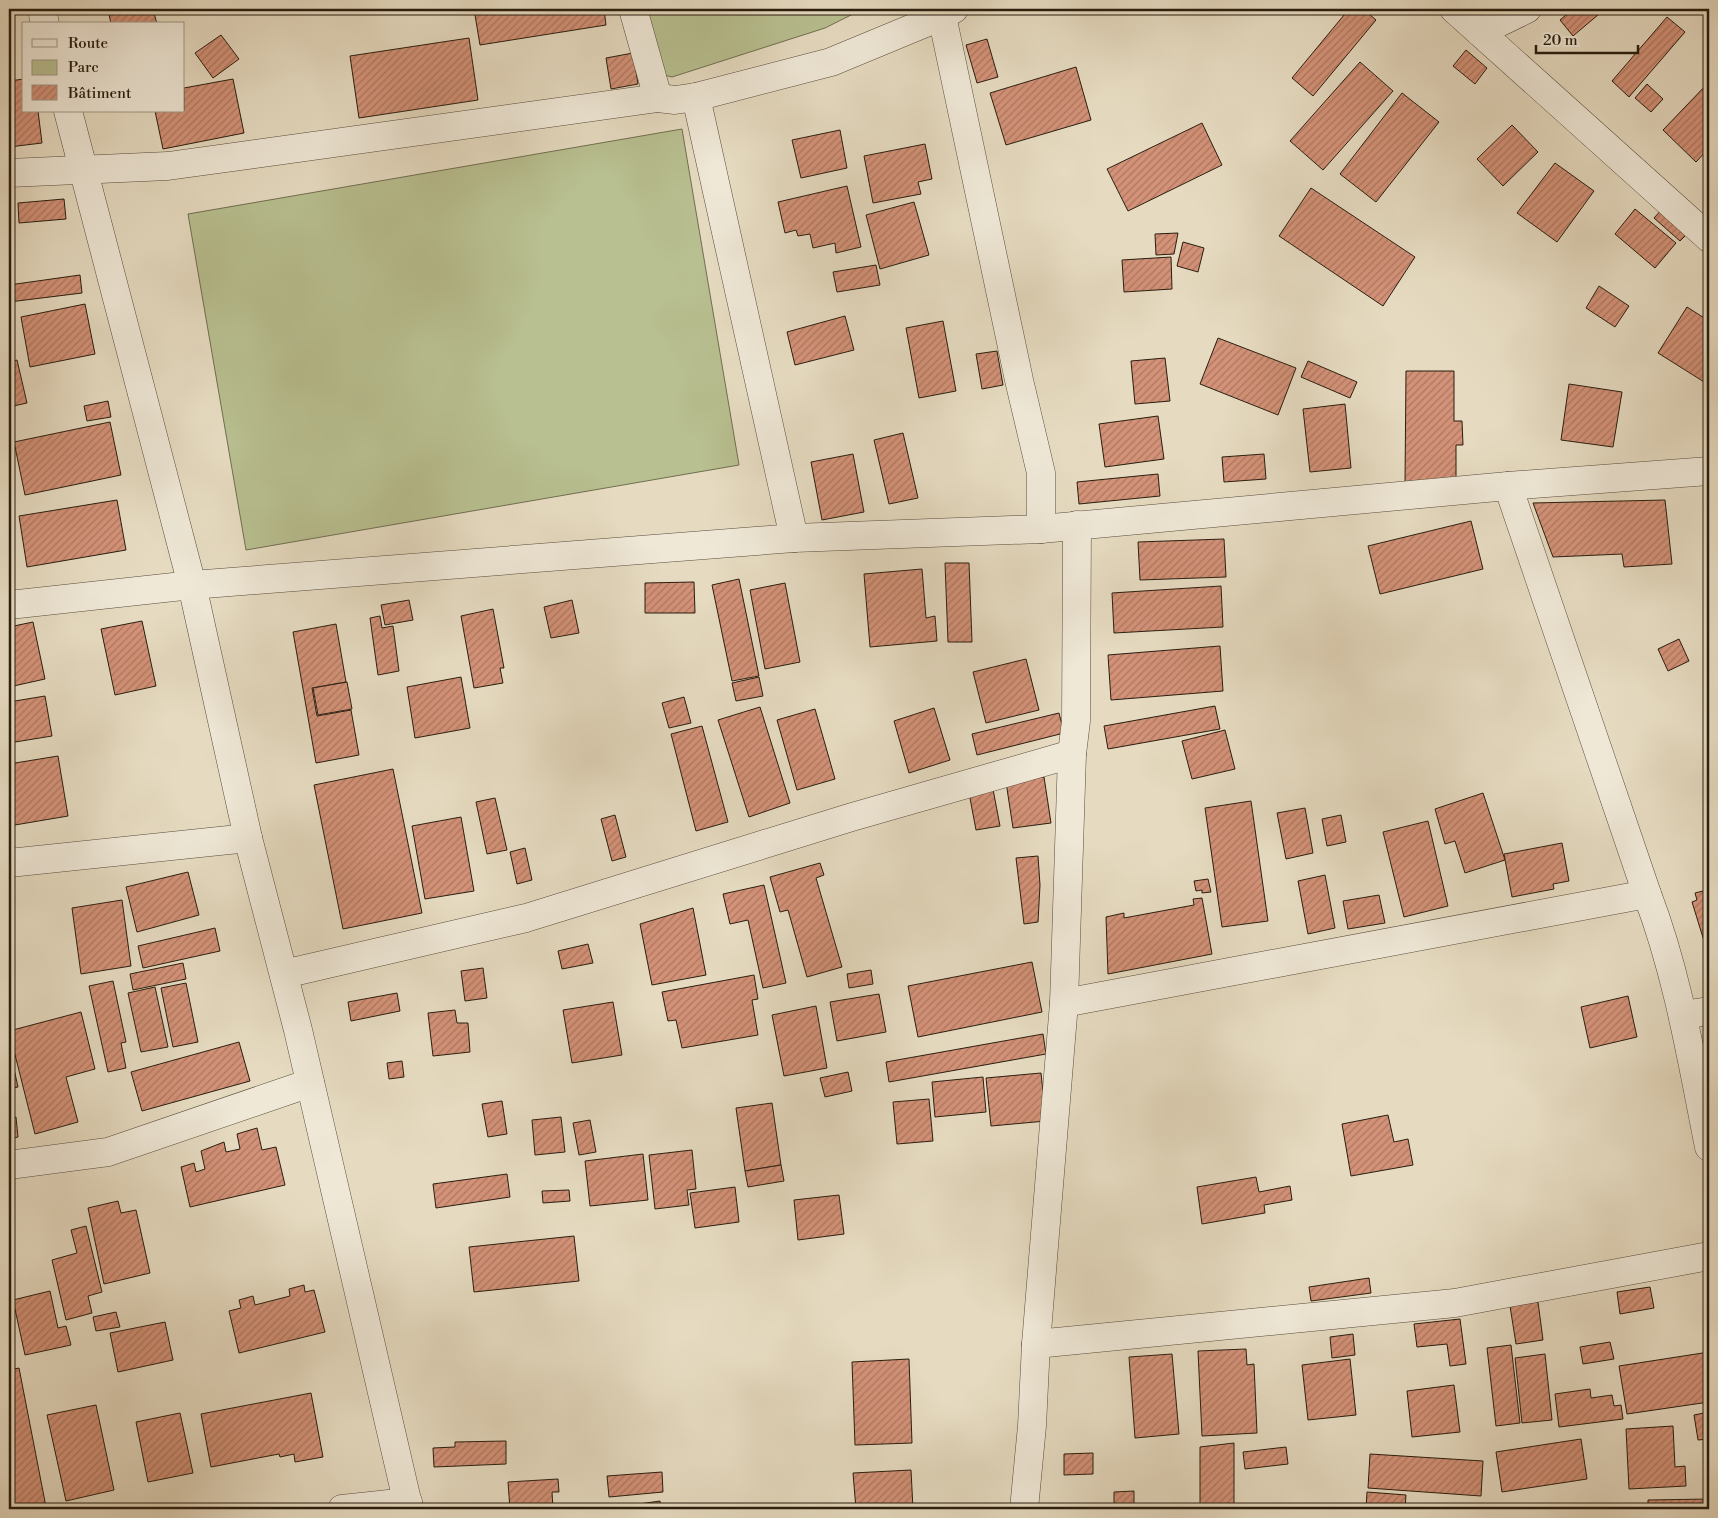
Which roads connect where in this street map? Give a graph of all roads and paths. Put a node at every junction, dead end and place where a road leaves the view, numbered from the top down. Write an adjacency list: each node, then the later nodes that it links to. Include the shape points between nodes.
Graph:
1 (42, 9): 6 (street)
2 (634, 9): 9 (street)
3 (1454, 9): 7 (street)
4 (1527, 9): 7 (street)
5 (948, 12): 8 (street, via 831,62); 17 (street, via 1018,380 1041,473)
6 (45, 22)
7 (1480, 32): 13 (street)
8 (696, 97): 9 (street); 18 (street)
9 (658, 98): 11 (street, via 168,166)
10 (68, 112): 11 (street)
11 (83, 171): 12 (street); 19 (street)
12 (9, 173)
13 (1709, 238)
14 (1709, 471): 15 (street)
15 (1508, 486): 16 (street); 24 (street)
16 (1077, 525): 17 (street); 21 (street, via 1076,721)
17 (1041, 528): 18 (street)
18 (794, 538): 19 (street)
19 (192, 584): 20 (street); 22 (street)
20 (9, 605)
21 (1072, 754): 25 (street, via 852,817 526,918); 26 (street)
22 (248, 838): 23 (street); 25 (street)
23 (9, 863)
24 (1647, 894): 26 (street); 27 (street)
25 (284, 974): 28 (street)
26 (1064, 1003): 32 (street)
27 (1696, 1013): 29 (street)
28 (310, 1083): 30 (street, via 108,1152); 33 (street)
29 (1709, 1147)
30 (9, 1165)
31 (1709, 1256): 32 (street, via 1455,1303)
32 (1036, 1344): 35 (street)
33 (409, 1506): 34 (street)
34 (342, 1509)
35 (1024, 1509)

